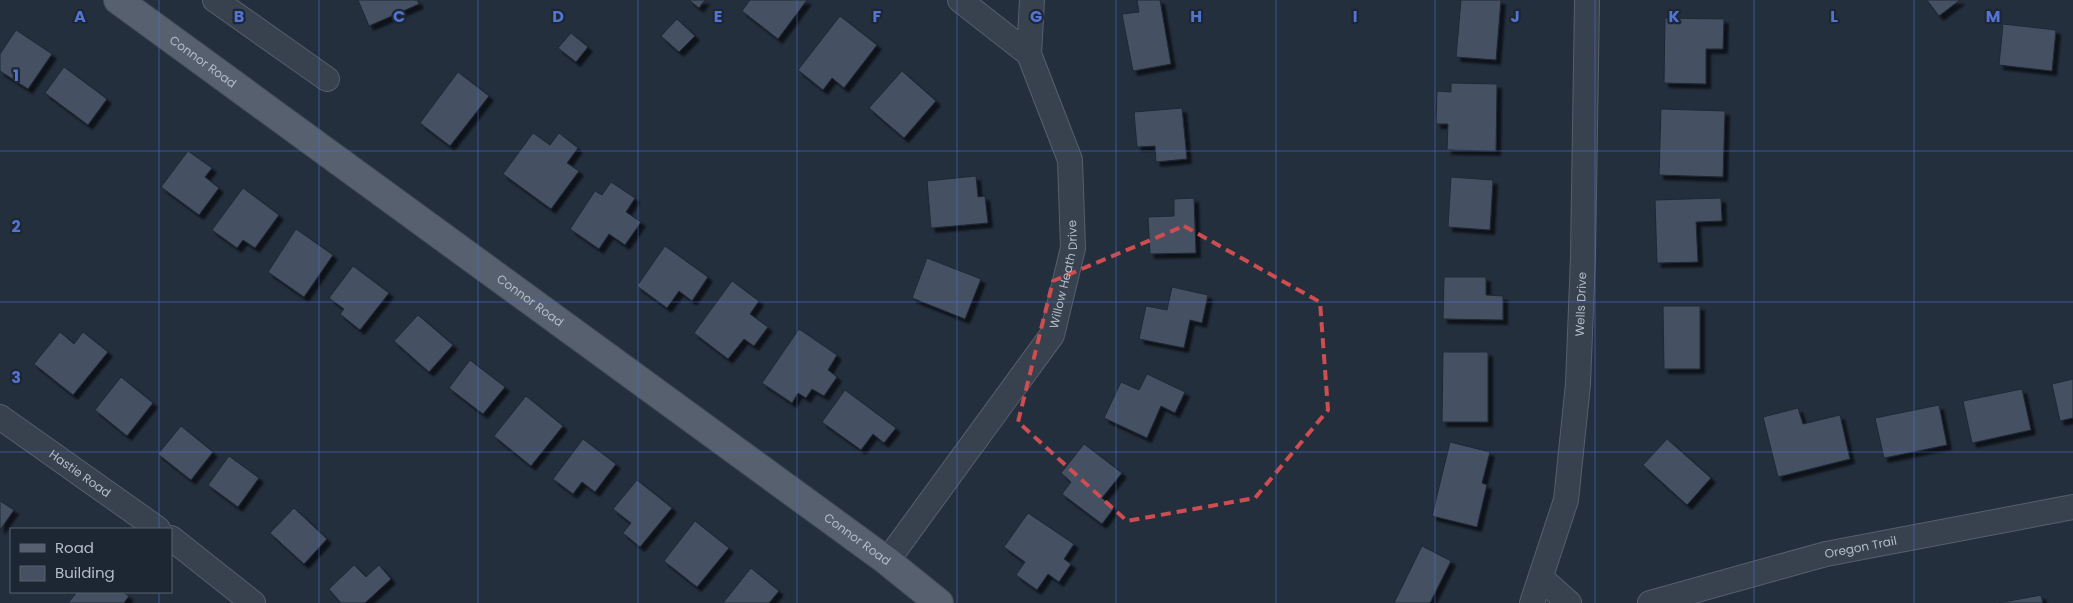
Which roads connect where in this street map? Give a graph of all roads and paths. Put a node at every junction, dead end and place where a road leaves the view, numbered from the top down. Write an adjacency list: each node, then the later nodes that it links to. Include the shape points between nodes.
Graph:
1 (118, 0): 12 (main road, Connor Road)
2 (215, 0): 7 (street)
3 (960, 0): 6 (street)
4 (1032, 0): 6 (street, Willow Heath Drive)
5 (1587, 0): 13 (street, Wells Drive, via 1578,384 1566,500)
6 (1029, 54): 12 (street, Willow Heath Drive, via 1070,160 1072,248 1052,335)
7 (327, 79)
8 (0, 417): 10 (street, Hastie Road)
9 (2073, 507): 18 (street, Oregon Trail, via 1826,554)
10 (157, 528)
11 (172, 539): 14 (street)
12 (887, 561): 15 (main road, Connor Road)
13 (1540, 578): 16 (street, Wells Drive); 17 (street)
14 (253, 603)
15 (939, 603)
16 (1532, 603)
17 (1569, 603)
18 (1650, 603)

